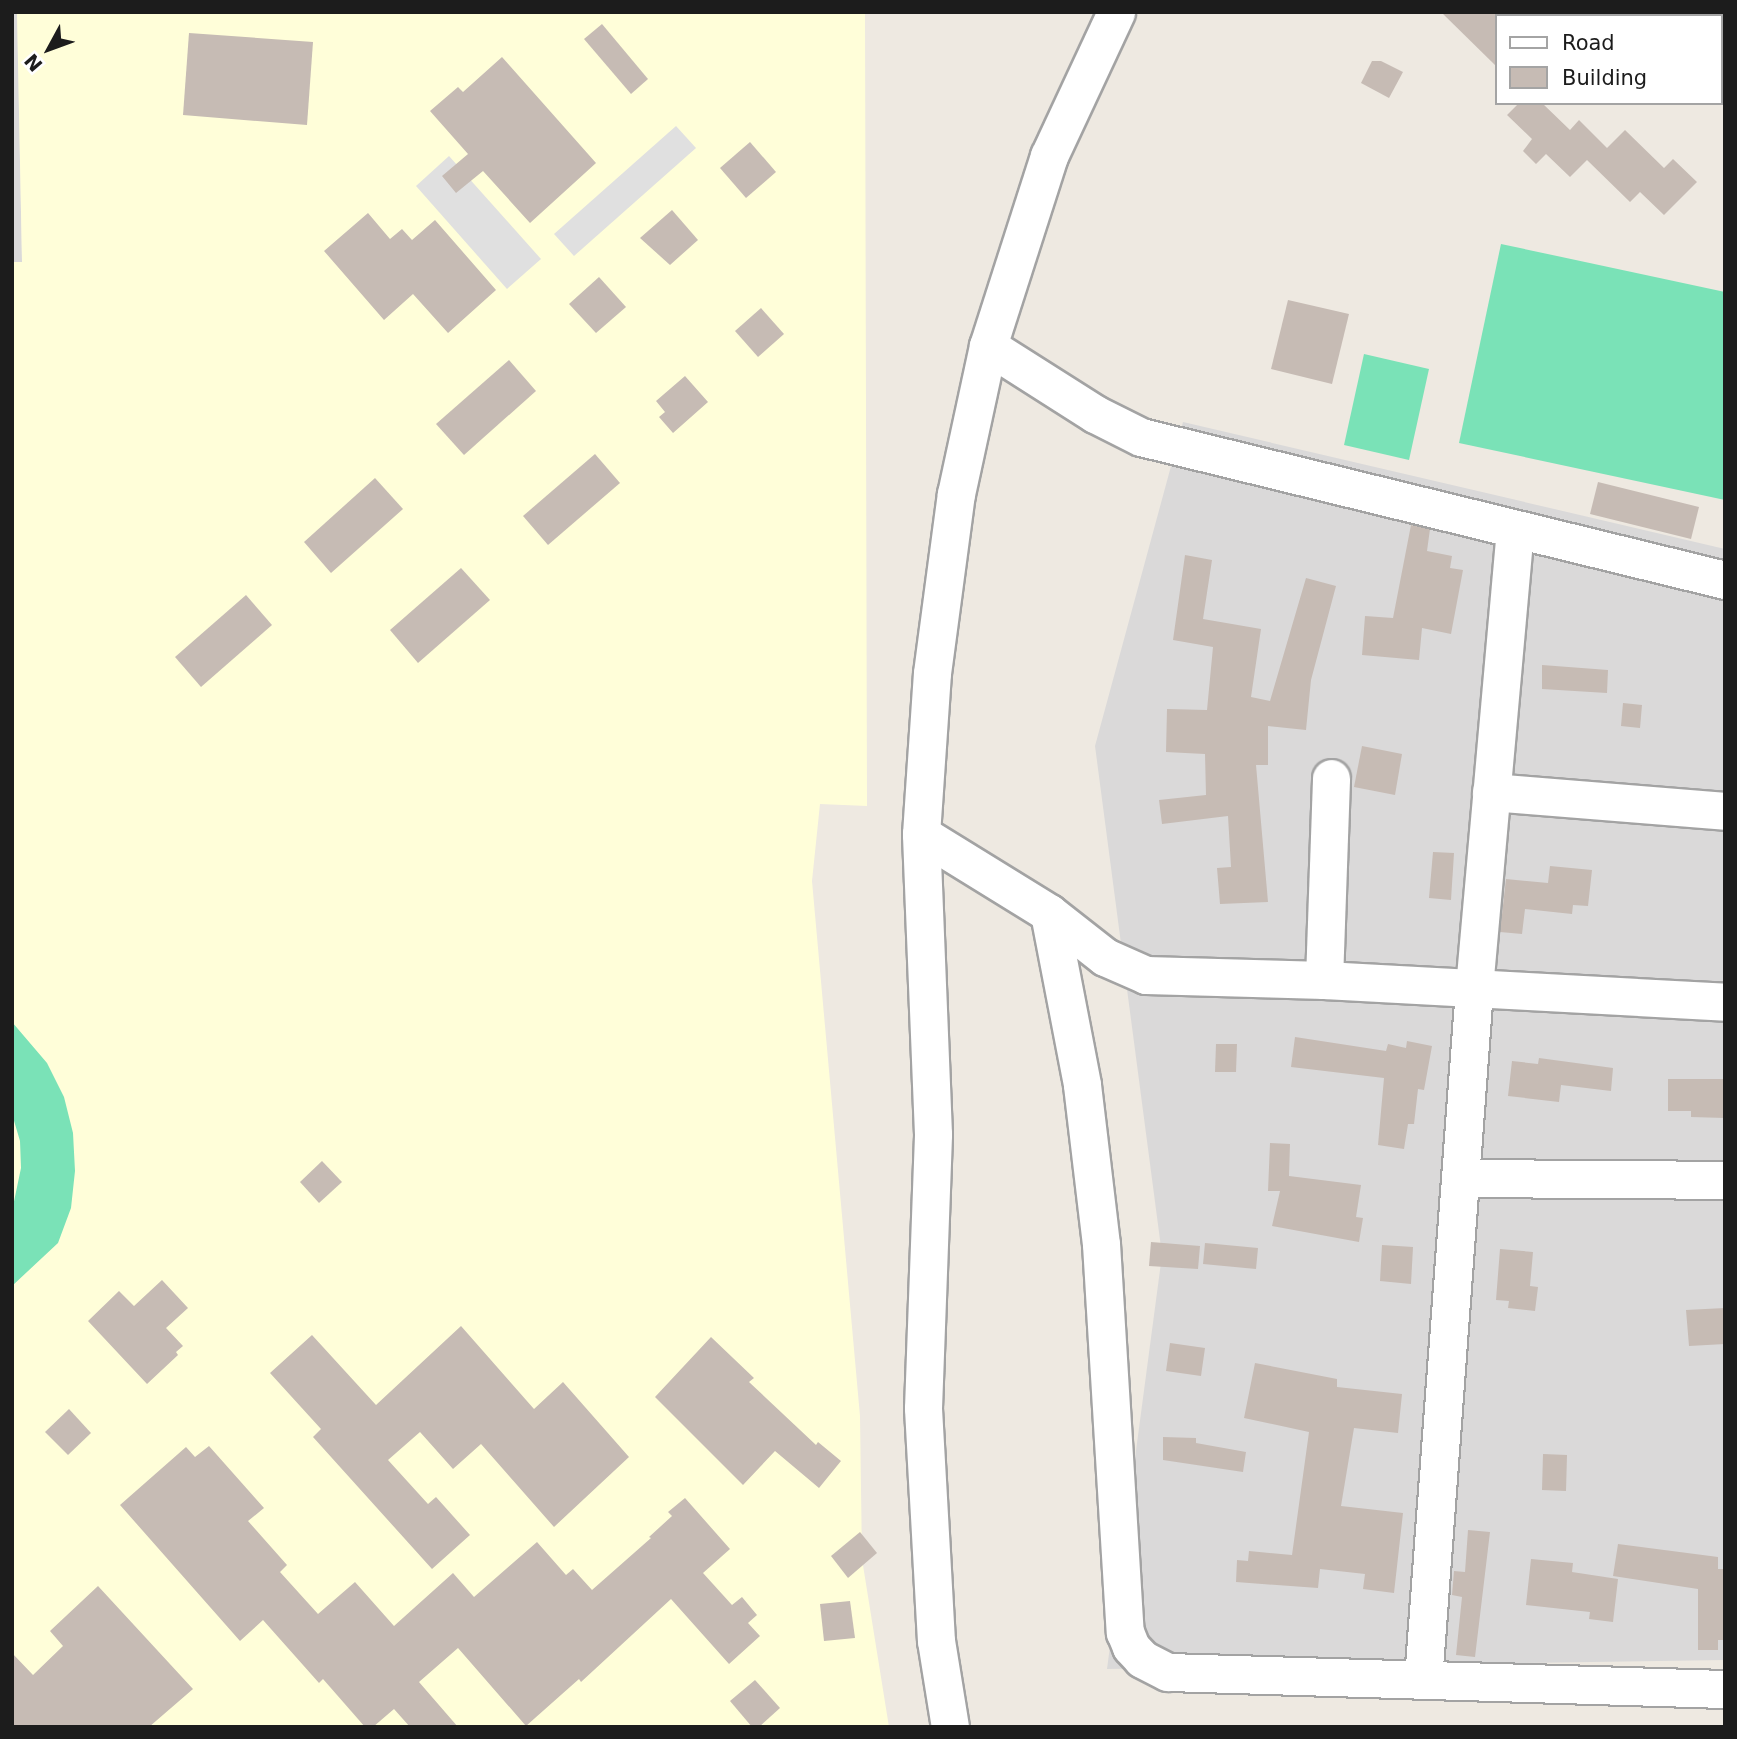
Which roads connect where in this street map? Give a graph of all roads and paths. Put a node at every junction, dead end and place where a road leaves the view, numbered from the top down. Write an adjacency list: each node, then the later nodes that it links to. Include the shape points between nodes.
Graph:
1 (1116, 12): 2 (street, via 1049,156)
2 (988, 345): 3 (street, via 1095,414 1141,437); 8 (street, via 956,494 932,673)
3 (1515, 530): 4 (street); 6 (street)
4 (1725, 580)
5 (1331, 778): 10 (street)
6 (1491, 792): 7 (street); 11 (street)
7 (1725, 811)
8 (920, 834): 9 (street); 17 (street, via 933,1134 923,1408 936,1641)
9 (1049, 913): 10 (street, via 1105,957 1146,975); 15 (street, via 1082,1085 1101,1244 1125,1632 1131,1647 1142,1659 1168,1672)
10 (1324, 980): 11 (street)
11 (1474, 988): 12 (street); 13 (street)
12 (1725, 1002)
13 (1460, 1178): 14 (street); 15 (street)
14 (1725, 1180)
15 (1423, 1680): 16 (street)
16 (1725, 1689)
17 (950, 1727)

